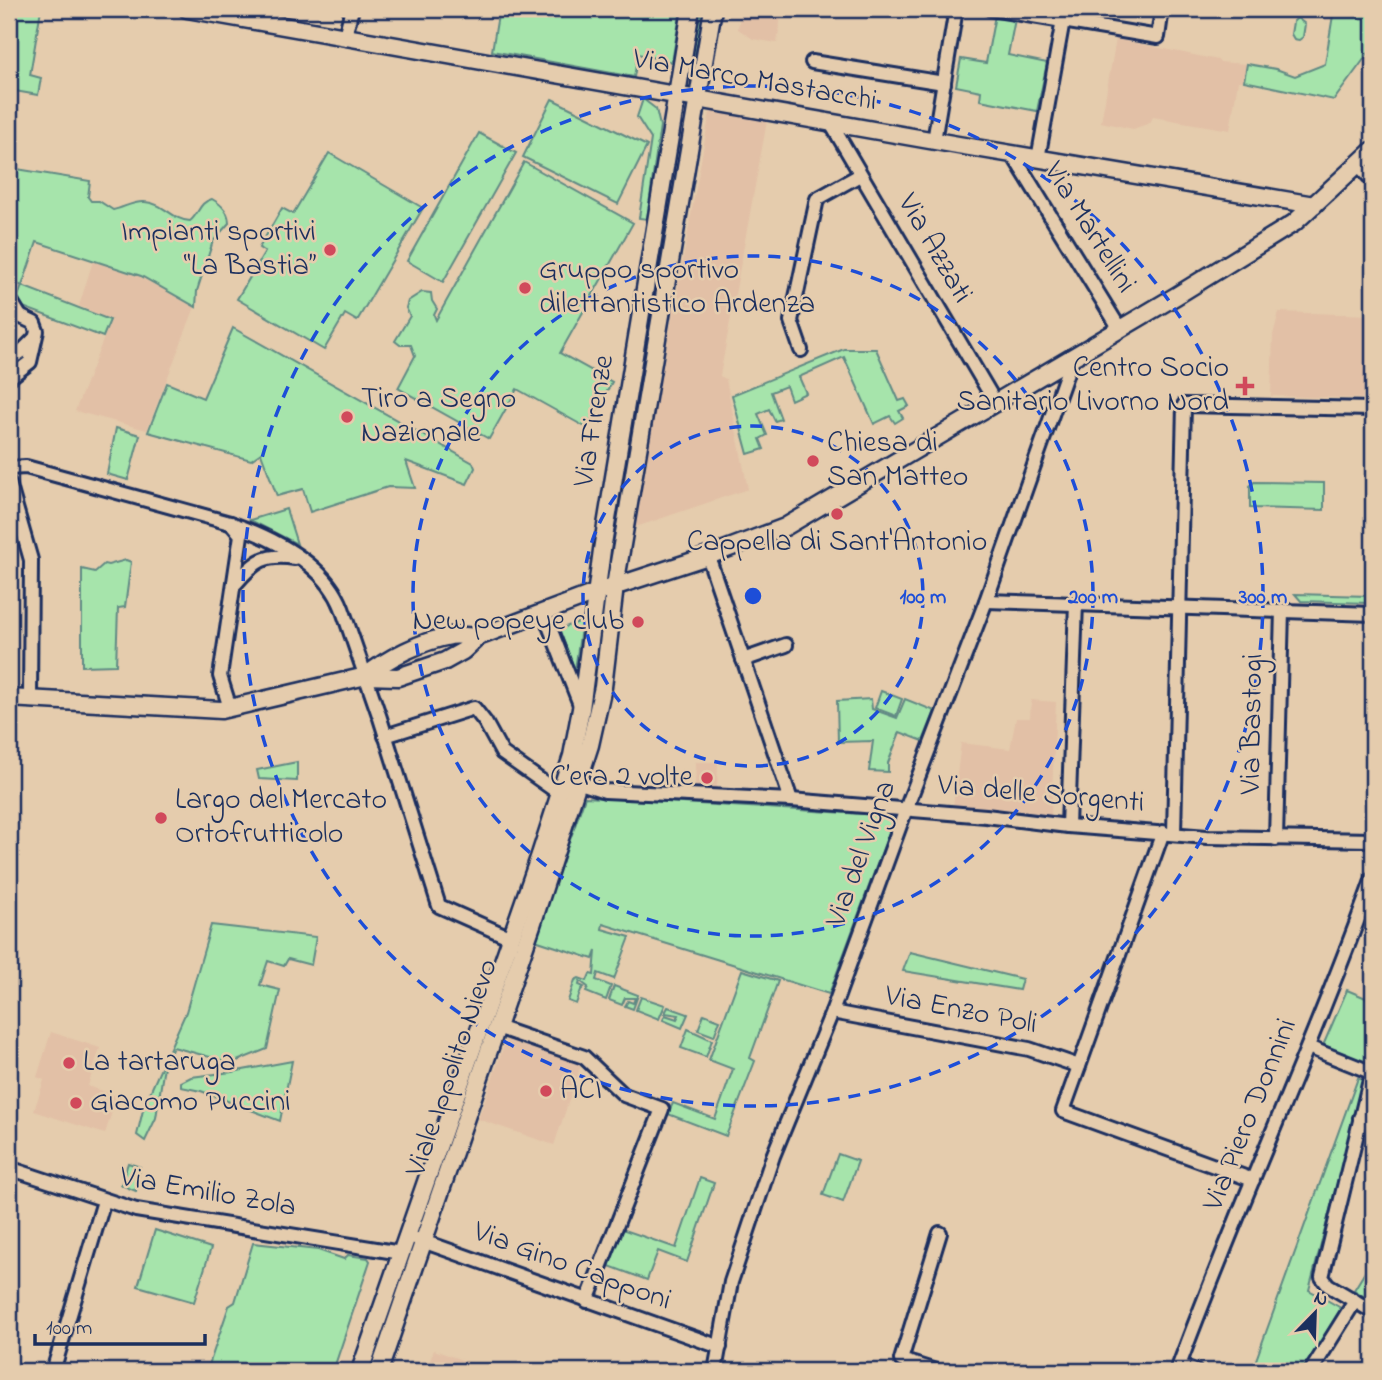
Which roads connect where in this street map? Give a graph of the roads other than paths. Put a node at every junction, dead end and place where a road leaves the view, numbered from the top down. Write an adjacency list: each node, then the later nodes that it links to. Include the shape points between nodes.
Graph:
1 (187, 9): 9 (main road, Via Marco Mastacchi)
2 (352, 9): 9 (street)
3 (691, 9): 12 (main road, Via Firenze)
4 (713, 9): 13 (main road, Via Firenze)
5 (956, 9): 11 (street)
6 (991, 9): 8 (street)
7 (1162, 9): 8 (street, via 1158,37)
8 (1064, 15): 18 (street)
9 (345, 36): 12 (main road, Via Marco Mastacchi)
10 (812, 62): 11 (street)
11 (944, 83): 15 (street)
12 (676, 96): 13 (main road, Via Marco Mastacchi); 40 (main road, Via Firenze)
13 (698, 99): 14 (main road, Via Marco Mastacchi); 39 (main road, Via Firenze)
14 (830, 122): 15 (main road, Via Marco Mastacchi); 20 (street, Via Azzati)
15 (934, 141): 17 (main road, Via Marco Mastacchi)
16 (1373, 150): 19 (main road)
17 (1013, 155): 18 (main road, Via Marco Mastacchi); 25 (street, Via Martellini)
18 (1038, 159): 22 (main road, Via Marco Mastacchi)
19 (1358, 164): 21 (street); 22 (main road)
20 (860, 175): 27 (street, via 817,199 791,321); 31 (street, Via Azzati)
21 (1373, 181)
22 (1314, 205): 25 (main road, via 1294,223)
23 (9, 298): 24 (street)
24 (15, 314): 26 (street, via 34,323)
25 (1120, 329): 28 (main road)
26 (36, 338): 29 (street); 30 (street, via 30,362)
27 (801, 351)
28 (1072, 358): 31 (main road); 41 (street, Via del Vigna)
29 (9, 360)
30 (9, 378)
31 (995, 402): 36 (main road, via 785,527)
32 (1373, 409): 43 (street, via 1184,405)
33 (9, 468): 35 (street, via 26,467)
34 (9, 483): 52 (street, via 30,560)
35 (230, 523): 37 (street); 38 (street, via 241,535)
36 (708, 556): 39 (main road); 49 (street)
37 (306, 561): 38 (street, via 262,559); 50 (street, via 339,600)
38 (235, 584): 53 (street, via 220,676)
39 (615, 586): 40 (main road); 56 (main road, Via Firenze, via 603,687)
40 (595, 593): 45 (main road); 54 (main road, Via Firenze)
41 (986, 601): 42 (street); 59 (street, Via del Vigna)
42 (1076, 603): 43 (street); 60 (street)
43 (1179, 607): 44 (street); 61 (street)
44 (1282, 610): 46 (street); 62 (street, Via Bastogi)
45 (544, 613): 47 (main road); 54 (street)
46 (1373, 614)
47 (478, 637): 50 (main road, via 451,635 391,657); 50 (main road, via 445,661 398,677)
48 (786, 645): 49 (street)
49 (743, 660): 58 (street)
50 (366, 676): 53 (main road); 55 (street)
51 (9, 698): 52 (main road)
52 (30, 699): 53 (main road)
53 (230, 708)
54 (581, 709): 57 (main road, Viale Ippolito Nievo)
55 (385, 736): 57 (street, via 474,708 502,753); 66 (street, via 439,906)
56 (580, 783): 58 (street, Via delle Sorgenti, via 605,791); 68 (main road, Viale Ippolito Nievo)
57 (560, 793): 66 (main road, Viale Ippolito Nievo)
58 (791, 800): 59 (street, Via delle Sorgenti)
59 (906, 809): 60 (street, Via delle Sorgenti); 67 (street, Via del Vigna)
60 (1068, 826): 61 (street, Via delle Sorgenti)
61 (1168, 833): 62 (street, Via delle Sorgenti); 70 (street)
62 (1276, 839): 63 (street, Via delle Sorgenti)
63 (1373, 840)
64 (1373, 878): 65 (street, Via Piero Donnini)
65 (1369, 904): 69 (street, Via Piero Donnini)
66 (512, 938): 78 (main road, Viale Ippolito Nievo)
67 (832, 1012): 70 (street, Via Enzo Poli, via 1029,1049); 84 (street, Via del Vigna, via 773,1156 731,1282)
68 (497, 1027): 79 (main road, Viale Ippolito Nievo); 81 (street, via 584,1057 624,1095 662,1109)
69 (1308, 1047): 71 (street); 75 (street, Via Piero Donnini)
70 (1079, 1066): 75 (street, via 1063,1111)
71 (1373, 1073): 72 (street)
72 (1360, 1118): 73 (street); 82 (street, via 1322,1277)
73 (1373, 1126)
74 (9, 1168): 76 (street, Via Emilio Zola)
75 (1253, 1180): 85 (street, Via Piero Donnini)
76 (104, 1201): 80 (street, Via Emilio Zola, via 146,1212); 86 (street)
77 (940, 1234): 90 (street, via 901,1360)
78 (407, 1236): 79 (street, Via Gino Capponi); 80 (main road, Viale Ippolito Nievo)
79 (424, 1242): 81 (street, Via Gino Capponi); 88 (main road, Viale Ippolito Nievo)
80 (401, 1252): 87 (main road, Viale Ippolito Nievo)
81 (587, 1301): 84 (street, Via Gino Capponi)
82 (1354, 1301): 83 (street); 92 (street)
83 (1373, 1312)
84 (720, 1347): 89 (street, Via del Vigna)
85 (1179, 1368): 91 (street)
86 (53, 1371)
87 (360, 1371)
88 (379, 1371)
89 (715, 1371)
90 (936, 1371)
91 (1195, 1371)
92 (1311, 1371)

